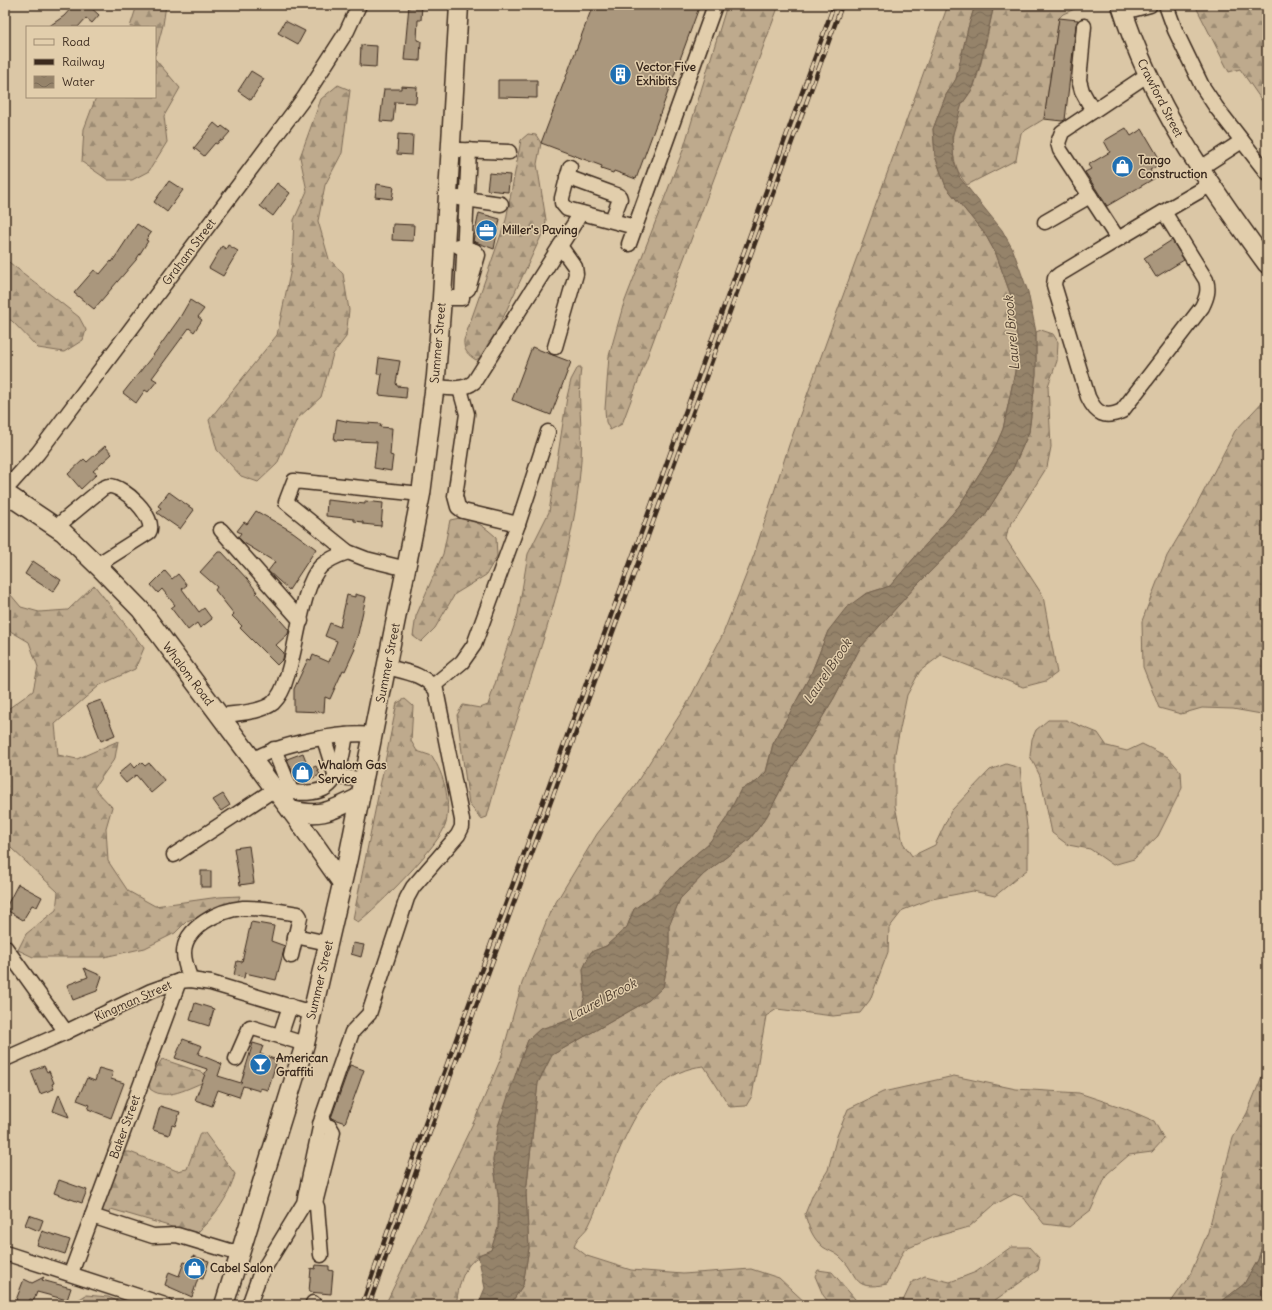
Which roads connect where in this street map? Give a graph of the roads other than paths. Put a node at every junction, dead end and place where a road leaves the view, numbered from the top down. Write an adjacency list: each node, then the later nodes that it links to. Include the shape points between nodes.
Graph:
1 (359, 5): 37 (street, Graham Street, via 347,31 304,98 38,453)
2 (459, 5): 11 (main road, Summer Street)
3 (715, 5): 25 (street)
4 (1150, 5): 6 (street)
5 (1166, 5): 10 (street, via 1189,62 1202,86)
6 (1122, 8): 8 (main road, Crawford Street)
7 (1084, 26): 9 (street, via 1079,80)
8 (1147, 75): 9 (street); 14 (main road, Crawford Street)
9 (1093, 111): 17 (street, via 1062,132 1058,143)
10 (1242, 141): 14 (street); 15 (street)
11 (452, 150): 12 (street); 18 (main road, Summer Street)
12 (469, 150): 13 (street); 19 (street)
13 (510, 152)
14 (1199, 169): 16 (main road, Crawford Street)
15 (1267, 173)
16 (1210, 185): 21 (street); 31 (main road, Crawford Street)
17 (1090, 196): 24 (street); 26 (street)
18 (449, 197): 19 (street); 27 (main road, Summer Street)
19 (467, 199): 20 (street); 30 (street)
20 (501, 204)
21 (1164, 212): 26 (street); 26 (street, via 1206,280 1207,296 1202,307 1122,411 1108,416 1096,411 1088,397 1054,281 1060,274)
22 (581, 213): 23 (street); 23 (street, via 567,209 562,202 568,172 619,196); 29 (street)
23 (612, 220): 25 (street)
24 (1045, 222)
25 (635, 227): 28 (street)
26 (1118, 240)
27 (446, 244): 30 (street); 32 (main road, Summer Street)
28 (629, 244)
29 (560, 246): 33 (street, via 575,267 576,274); 35 (street, via 474,382)
30 (465, 247): 32 (street, via 462,298)
31 (1267, 264)
32 (442, 298): 34 (main road, Summer Street)
33 (555, 347)
34 (435, 387): 35 (street); 39 (main road, Summer Street)
35 (460, 388): 40 (street, via 467,414 456,503 463,511)
36 (548, 432): 40 (street)
37 (5, 490)
38 (5, 493): 41 (main road, Whalom Road)
39 (421, 494): 43 (street, via 294,481 286,502); 45 (main road, Summer Street)
40 (518, 524): 48 (street, via 474,645 462,662)
41 (56, 527): 44 (main road, Whalom Road); 44 (street, via 103,488 118,488 126,494 143,510 151,528 149,532)
42 (221, 530): 46 (street)
43 (348, 552): 45 (street); 46 (street, via 326,562 317,571 309,584)
44 (97, 565): 49 (main road, Whalom Road, via 141,610)
45 (407, 569): 47 (main road, Summer Street)
46 (301, 621): 49 (street, via 290,668 277,698 260,708)
47 (387, 667): 48 (street, via 416,674); 51 (main road, Summer Street)
48 (433, 686): 73 (street, via 462,827 407,898 369,1014 352,1032 320,1124)
49 (220, 716): 54 (main road, Whalom Road)
50 (346, 735): 51 (street); 52 (street); 55 (street)
51 (373, 735): 56 (main road, Summer Street)
52 (324, 739): 53 (street); 55 (street)
53 (274, 749): 54 (street); 58 (street)
54 (253, 760): 58 (main road, Whalom Road)
55 (336, 777): 56 (street); 58 (street, via 323,790)
56 (364, 779): 57 (main road, Summer Street)
57 (360, 797): 58 (main road, via 327,812 309,814); 60 (main road, Summer Street)
58 (285, 798): 59 (street); 60 (main road, Whalom Road)
59 (174, 855)
60 (342, 883): 62 (main road, Summer Street)
61 (295, 936): 62 (street); 64 (street); 65 (street, via 300,917 298,914 249,908 223,913 196,928 186,941)
62 (328, 943): 67 (main road, Summer Street)
63 (5, 947): 68 (street)
64 (291, 956)
65 (185, 981): 66 (street, via 218,985); 68 (street, Kingman Street, via 151,991); 74 (street, Baker Street)
66 (290, 1006): 67 (street); 69 (street)
67 (312, 1013): 70 (main road, Summer Street)
68 (66, 1032): 71 (street, Kingman Street)
69 (280, 1036): 70 (street); 72 (street, via 250,1027)
70 (305, 1044): 76 (main road, Summer Street)
71 (5, 1059)
72 (236, 1059)
73 (310, 1202): 77 (street); 81 (street, via 259,1277)
74 (92, 1216): 76 (street, via 153,1236 177,1235); 78 (street, Baker Street)
75 (5, 1253): 78 (street)
76 (240, 1254): 80 (main road, Summer Street)
77 (321, 1255)
78 (71, 1273): 79 (street)
79 (165, 1305)
80 (224, 1305)
81 (249, 1305)

